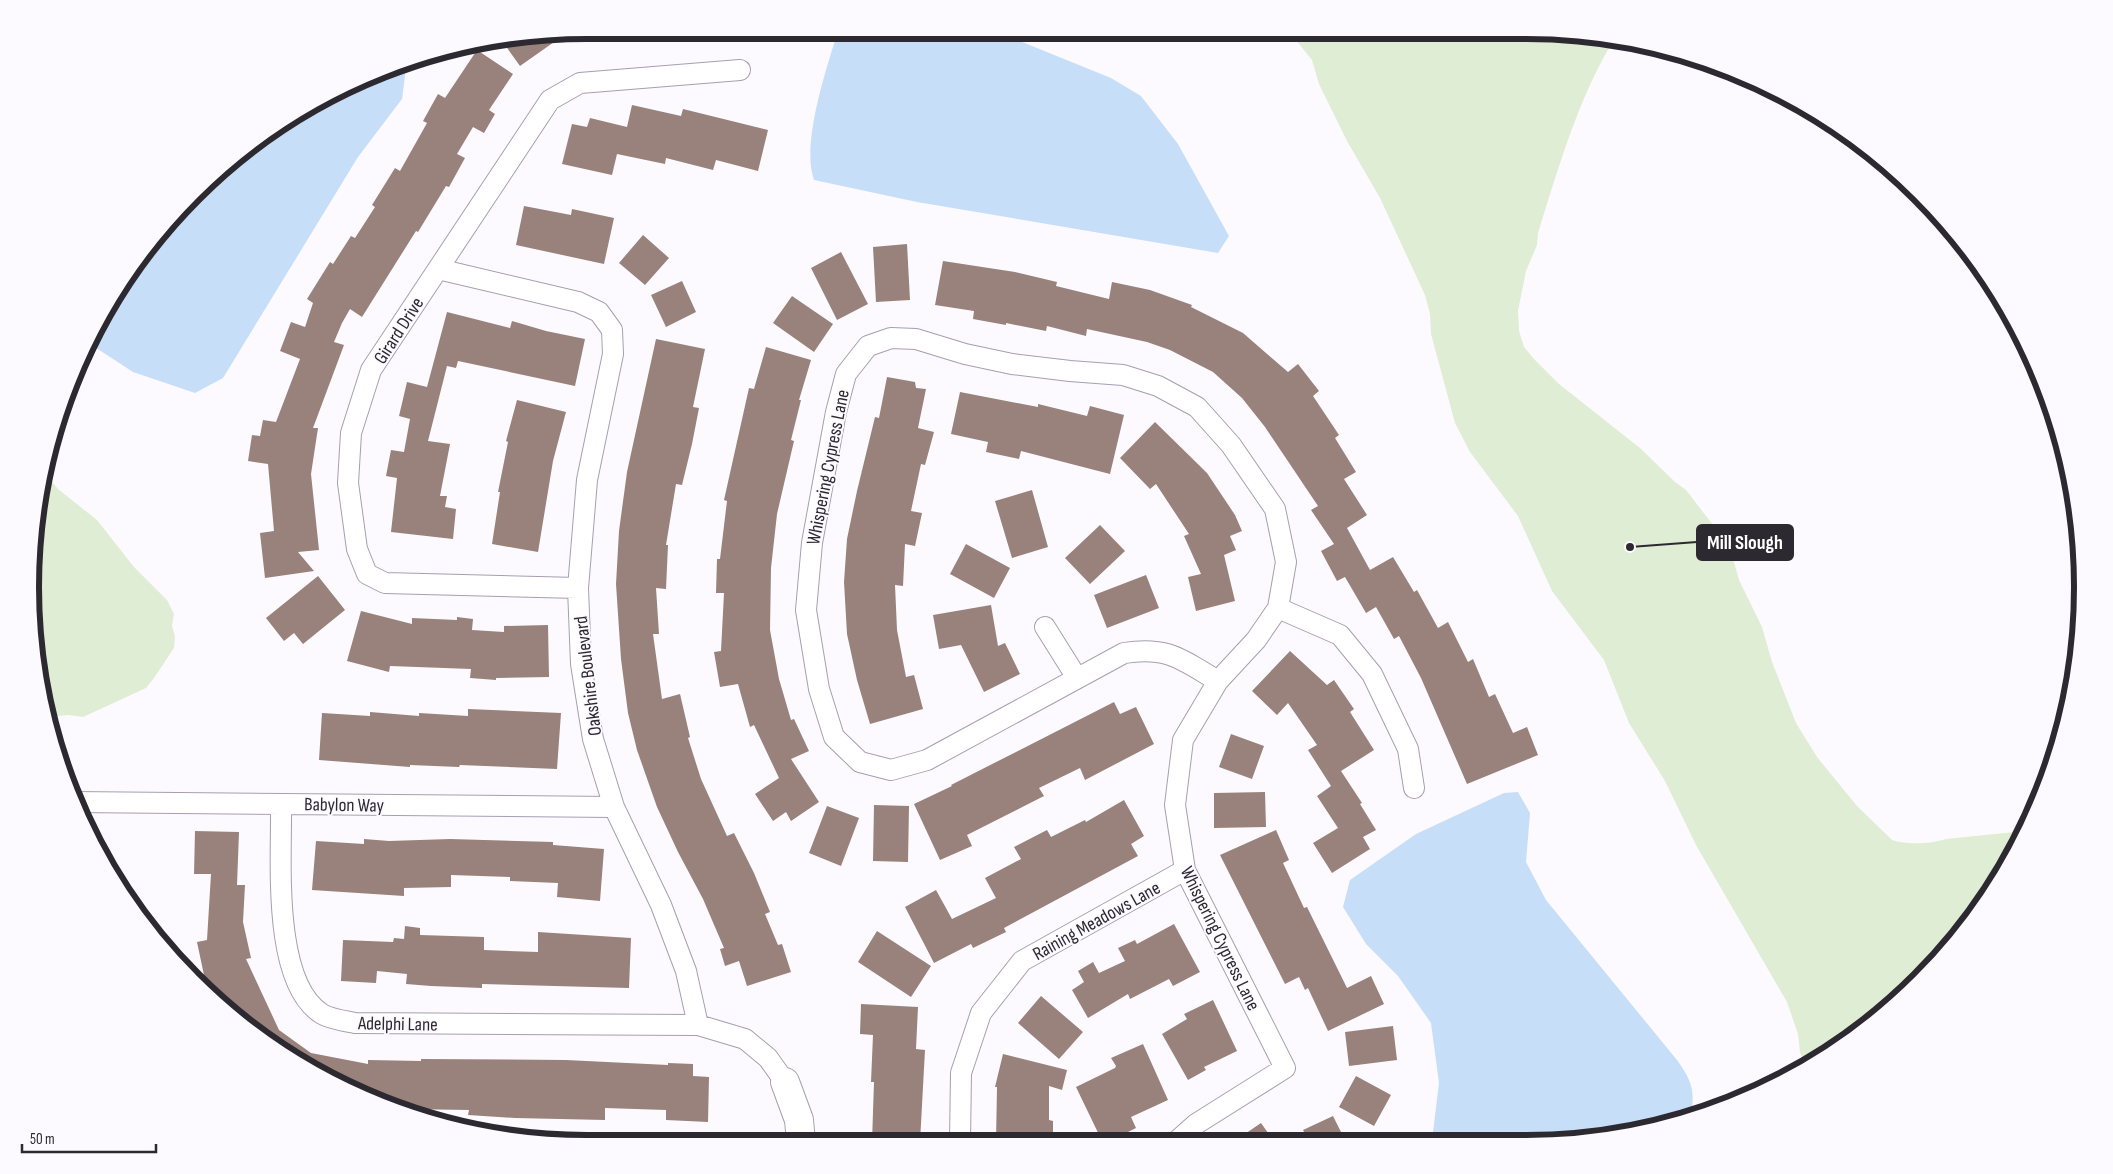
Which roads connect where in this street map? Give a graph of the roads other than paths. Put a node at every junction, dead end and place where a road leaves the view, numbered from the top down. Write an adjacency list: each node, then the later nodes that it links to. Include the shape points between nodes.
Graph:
1 (740, 70): 2 (street, Girard Drive, via 580,83 550,100)
2 (438, 270): 3 (street, Oakshire Boulevard, via 578,302 599,312 612,330 613,354 587,480); 3 (street, Girard Drive, via 372,370 351,433 348,483 357,549 367,574 385,584)
3 (578, 588): 11 (street, Oakshire Boulevard, via 581,664 593,739)
4 (1278, 608): 6 (street, Whispering Cypress Lane, via 1286,562 1275,509 1231,445 1197,407 1158,386 1123,375 1012,364 916,339 891,338 868,346 846,374 836,412 812,543 806,610 819,689 834,738 860,762 891,770 927,760); 7 (street, Whispering Cypress Lane, via 1256,640); 8 (street, via 1340,636 1372,674 1408,749)
5 (1044, 627): 6 (street)
6 (1077, 678): 7 (street, Whispering Cypress Lane, via 1124,653 1145,650 1174,655)
7 (1218, 682): 12 (street, Whispering Cypress Lane, via 1183,740 1175,805)
8 (1414, 788)
9 (82, 802): 10 (street, Babylon Way)
10 (281, 804): 11 (street, Babylon Way); 13 (street, Adelphi Lane, via 283,925 290,965 304,997 322,1014 355,1023)
11 (614, 807): 13 (street, Oakshire Boulevard, via 661,905 686,971)
12 (1185, 870): 16 (street, Raining Meadows Lane, via 1022,961 981,1013 961,1073); 17 (street, Whispering Cypress Lane, via 1285,1068 1196,1124)
13 (698, 1025): 14 (street, via 745,1039 768,1058)
14 (785, 1082): 15 (street, via 799,1120)
15 (800, 1135)
16 (960, 1135)
17 (1184, 1135)

